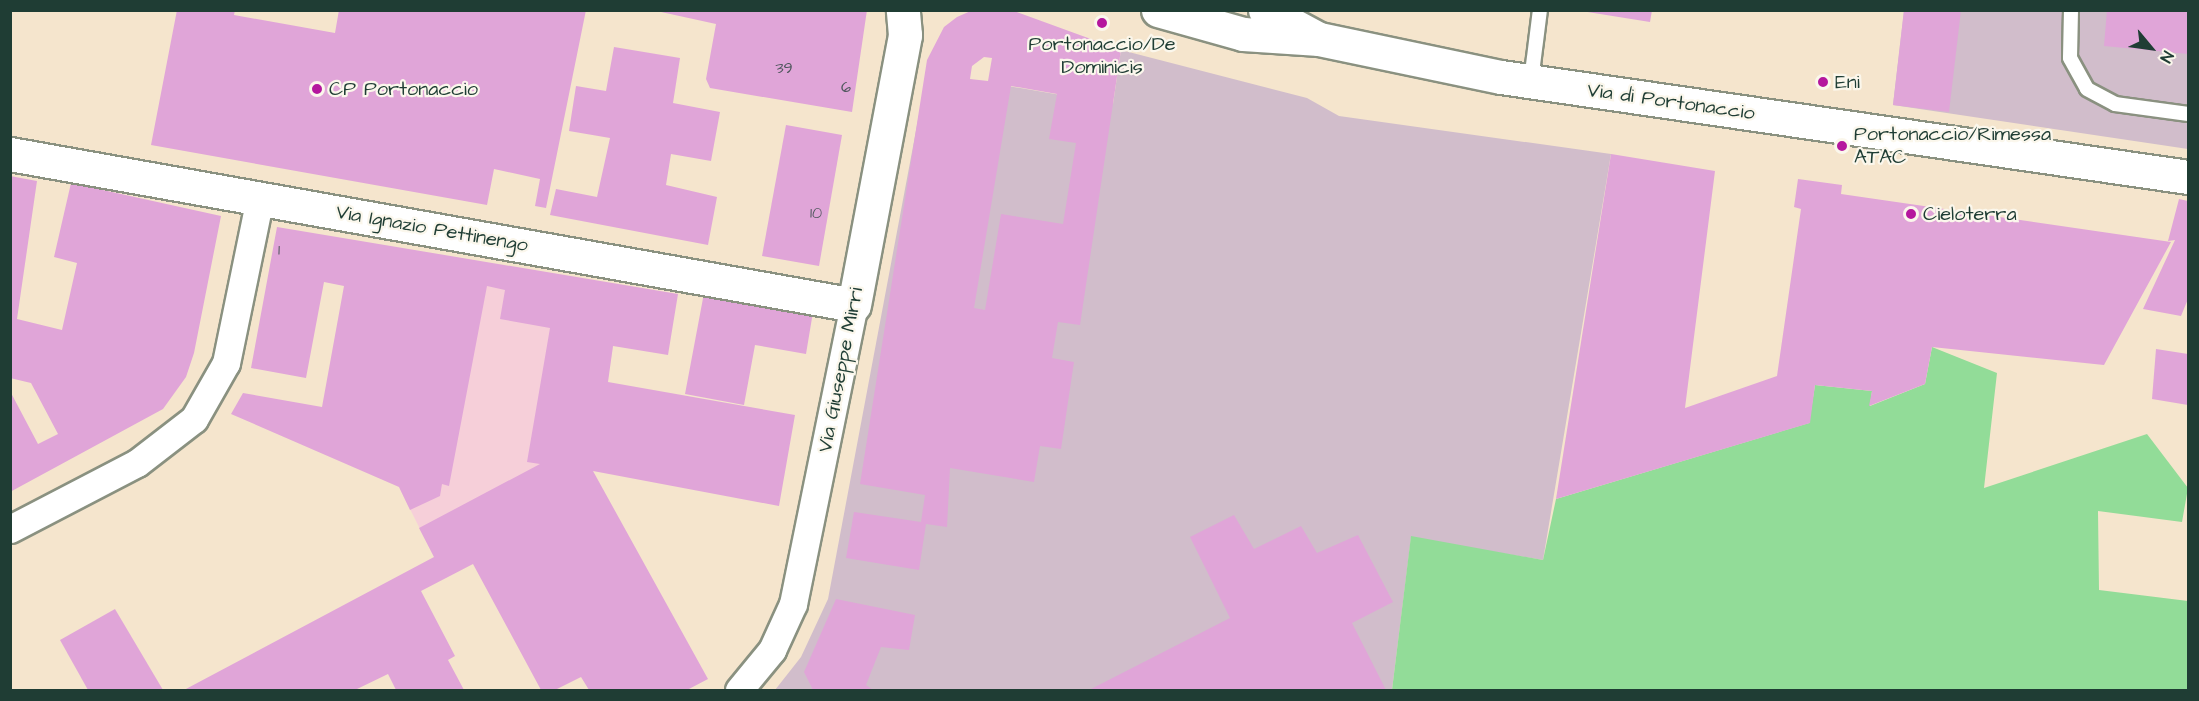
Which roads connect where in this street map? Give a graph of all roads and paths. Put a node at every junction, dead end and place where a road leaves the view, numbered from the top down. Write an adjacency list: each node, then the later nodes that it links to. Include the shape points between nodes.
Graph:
1 (1158, 10): 6 (main road, Via di Portonaccio, via 1243,34)
2 (1264, 10): 6 (main road)
3 (1540, 10): 7 (lane)
4 (2071, 10): 8 (lane, via 2070,58 2087,88 2115,104)
5 (908, 19): 12 (main road, Via Giuseppe Mirri)
6 (1319, 39): 7 (main road, Via di Portonaccio)
7 (1531, 81): 10 (main road, Via di Portonaccio)
8 (2188, 114)
9 (10, 154): 11 (main road, Via Ignazio Pettinengo)
10 (2188, 177)
11 (260, 198): 12 (main road, Via Ignazio Pettinengo); 13 (street, via 226,363 194,419 137,463)
12 (854, 305): 14 (street, Via Giuseppe Mirri, via 793,604 772,650)
13 (10, 529)
14 (740, 690)

